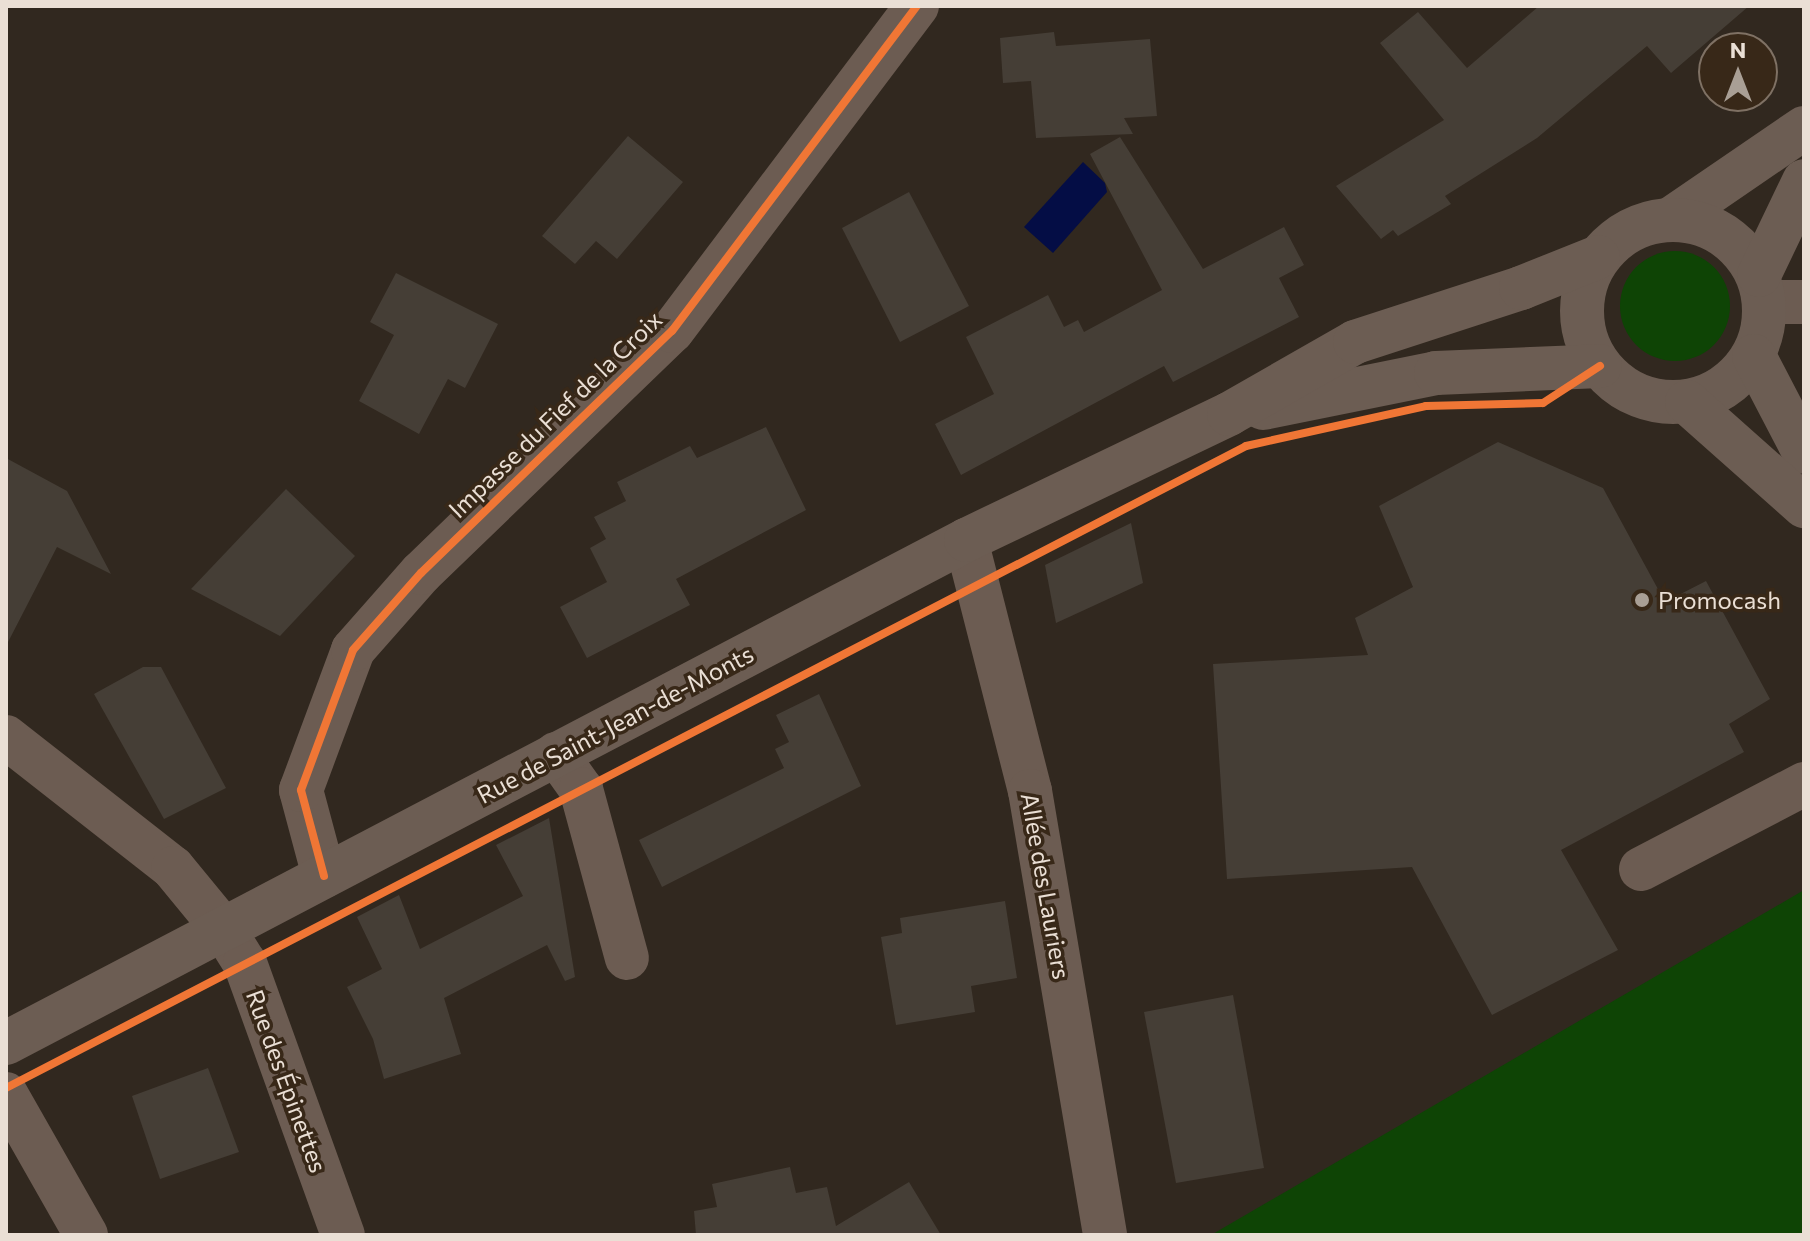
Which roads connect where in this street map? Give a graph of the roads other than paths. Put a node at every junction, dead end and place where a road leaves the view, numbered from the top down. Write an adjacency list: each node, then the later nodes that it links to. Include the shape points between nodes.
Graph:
1 (917, 6): 18 (street, Impasse du Fief de la Croix, via 672,331 421,573 353,650 301,790)
2 (1804, 128): 4 (main road)
3 (1804, 181): 6 (main road)
4 (1671, 219): 5 (main road, via 1643,224); 6 (main road, via 1699,222 1723,233)
5 (1598, 257): 8 (main road, via 1585,283 1581,312 1586,341); 10 (main road, Rue de Saint-Jean-de-Monts, via 1355,342)
6 (1776, 293): 7 (main road)
7 (1754, 356): 9 (main road, via 1736,378); 11 (main road)
8 (1600, 366): 9 (main road, via 1639,396); 10 (main road, Rue de Saint-Jean-de-Monts, via 1436,373)
9 (1687, 402): 12 (main road)
10 (1229, 414): 13 (main road, Rue de Saint-Jean-de-Monts)
11 (1804, 452)
12 (1804, 506)
13 (966, 540): 15 (main road, Rue de Saint-Jean-de-Monts); 25 (street, Allée des Lauriers, via 1030,791)
14 (6, 737): 19 (street, Rue des Épinettes, via 173,868)
15 (556, 754): 18 (main road, Rue de Saint-Jean-de-Monts); 20 (street, via 581,789)
16 (1804, 784): 17 (street)
17 (1641, 869)
18 (324, 876): 19 (main road, Rue de Saint-Jean-de-Monts)
19 (224, 930): 21 (main road, Rue de Saint-Jean-de-Monts); 24 (street, Rue des Épinettes, via 245,963)
20 (627, 958)
21 (6, 1043)
22 (6, 1094): 23 (street)
23 (86, 1235)
24 (343, 1235)
25 (1105, 1235)

